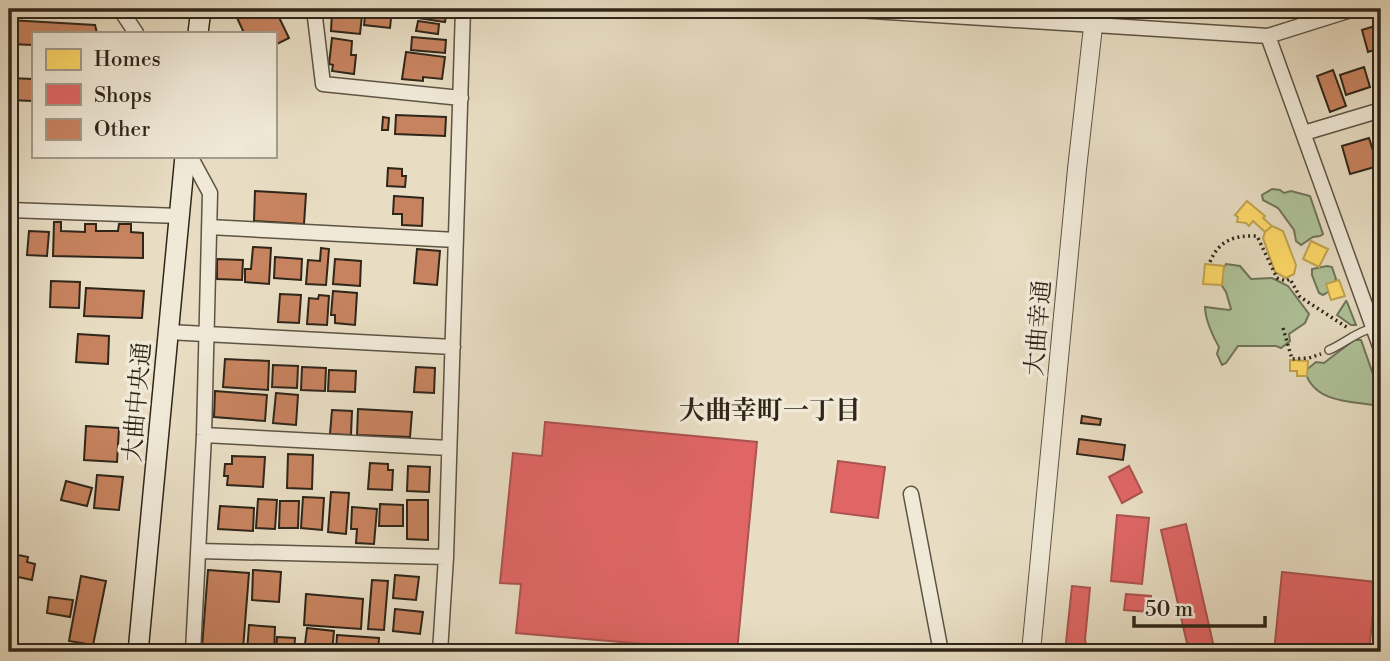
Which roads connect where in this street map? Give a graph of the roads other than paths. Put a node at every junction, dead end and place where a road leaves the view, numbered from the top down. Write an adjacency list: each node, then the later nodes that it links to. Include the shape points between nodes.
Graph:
1 (120, 9): 9 (street)
2 (201, 9): 10 (main road)
3 (314, 9): 12 (street, via 323,84)
4 (463, 9): 12 (street)
5 (841, 9): 7 (street)
6 (1354, 9): 11 (street)
7 (970, 12): 8 (street)
8 (1094, 16): 11 (street); 36 (street, 大曲幸通)
9 (135, 32)
10 (198, 32)
11 (1268, 36): 14 (street)
12 (461, 98): 20 (street)
13 (1381, 110): 14 (street)
14 (1304, 133): 21 (street)
15 (188, 158): 18 (main road, 大曲中央通)
16 (189, 158): 19 (street, via 210,193)
17 (9, 211): 18 (street)
18 (180, 216): 22 (main road, 大曲中央通)
19 (209, 227): 20 (street); 23 (street)
20 (456, 240): 24 (street)
21 (1374, 328): 25 (street); 26 (lane, via 1356,333)
22 (168, 332): 23 (street); 32 (main road, 大曲中央通)
23 (206, 334): 24 (street); 27 (street)
24 (453, 347): 28 (street)
25 (1381, 349)
26 (1329, 351)
27 (204, 435): 28 (street); 30 (street)
28 (449, 448): 31 (street)
29 (911, 494): 35 (street)
30 (199, 551): 31 (street); 33 (street)
31 (446, 557): 34 (street)
32 (138, 652)
33 (193, 652)
34 (440, 652)
35 (941, 652)
36 (1031, 652)

